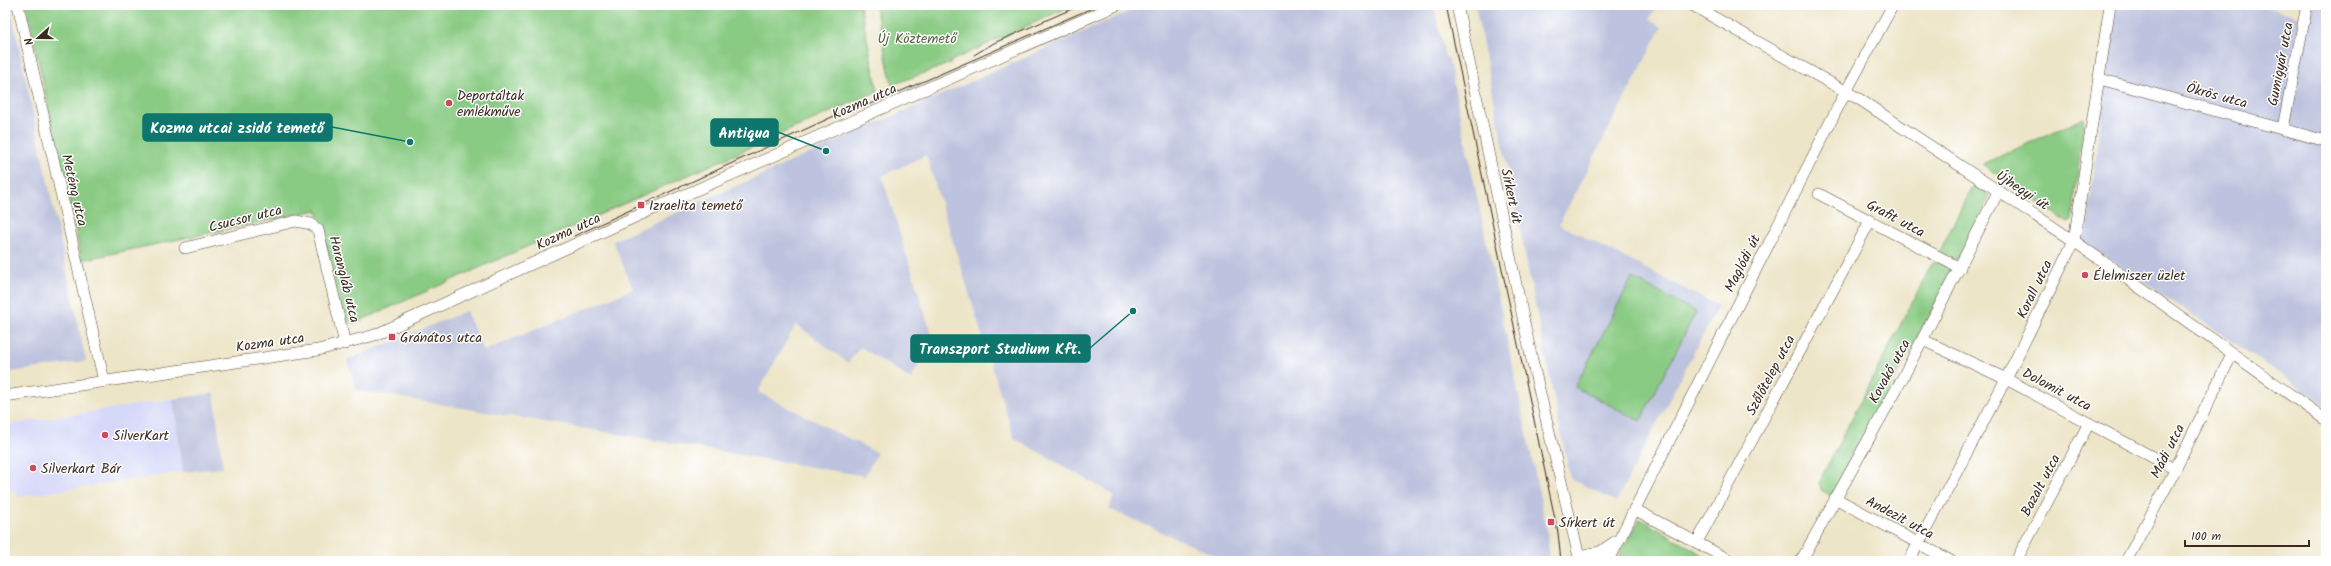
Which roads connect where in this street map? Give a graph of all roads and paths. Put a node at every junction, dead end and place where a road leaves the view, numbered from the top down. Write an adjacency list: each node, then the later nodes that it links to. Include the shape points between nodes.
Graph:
1 (18, 5): 23 (street, Meténg utca)
2 (1117, 5): 20 (street, Kozma utca, via 637,216 389,329)
3 (1457, 5): 33 (street, Sírkert út, via 1532,360)
4 (1692, 5): 9 (street, Újhegyi út)
5 (1893, 5): 9 (street, Maglódi út)
6 (2110, 5): 8 (street, Korall utca)
7 (2307, 5): 10 (street, Gumigyár utca)
8 (2100, 80): 10 (street, Ökrös utca); 16 (street, Korall utca)
9 (1846, 92): 12 (street, Újhegyi út); 29 (street, Maglódi út)
10 (2283, 128): 11 (street, Ökrös utca)
11 (2326, 141)
12 (1998, 192): 16 (street, Újhegyi út); 18 (street, Kovakő utca)
13 (1819, 194): 14 (street, Grafit utca)
14 (1870, 221): 18 (street, Grafit utca); 31 (street, Szőlőtelep utca)
15 (311, 224): 17 (street, Csucsor utca, via 296,221); 20 (street, Harangláb utca, via 318,230)
16 (2074, 241): 21 (street, Újhegyi út); 22 (street, Korall utca)
17 (185, 248)
18 (1960, 268): 19 (street, Kovakő utca)
19 (1923, 340): 22 (street, Dolomit utca); 28 (street, Kovakő utca)
20 (345, 344): 23 (street, Kozma utca)
21 (2232, 354): 25 (street, Újhegyi út); 27 (street, Mádi utca)
22 (2006, 379): 26 (street, Dolomit utca); 32 (street, Korall utca)
23 (104, 381): 24 (street, Kozma utca)
24 (5, 396)
25 (2326, 420)
26 (2089, 424): 27 (street, Dolomit utca); 39 (street, Bazalt utca)
27 (2175, 469): 40 (street, Mádi utca)
28 (1834, 498): 32 (street, Andezit utca); 36 (street, Kovakő utca)
29 (1634, 510): 30 (street, Maglódi út); 31 (street)
30 (1620, 536): 33 (street, Maglódi út, via 1606,549); 34 (street, Maglódi út, via 1613,552)
31 (1697, 542): 35 (street)
32 (1918, 544): 37 (street, Korall utca); 38 (street, Andezit utca)
33 (1580, 559)
34 (1604, 561)
35 (1731, 561)
36 (1801, 561)
37 (1909, 561)
38 (1951, 561)
39 (2016, 561)
40 (2126, 561)

